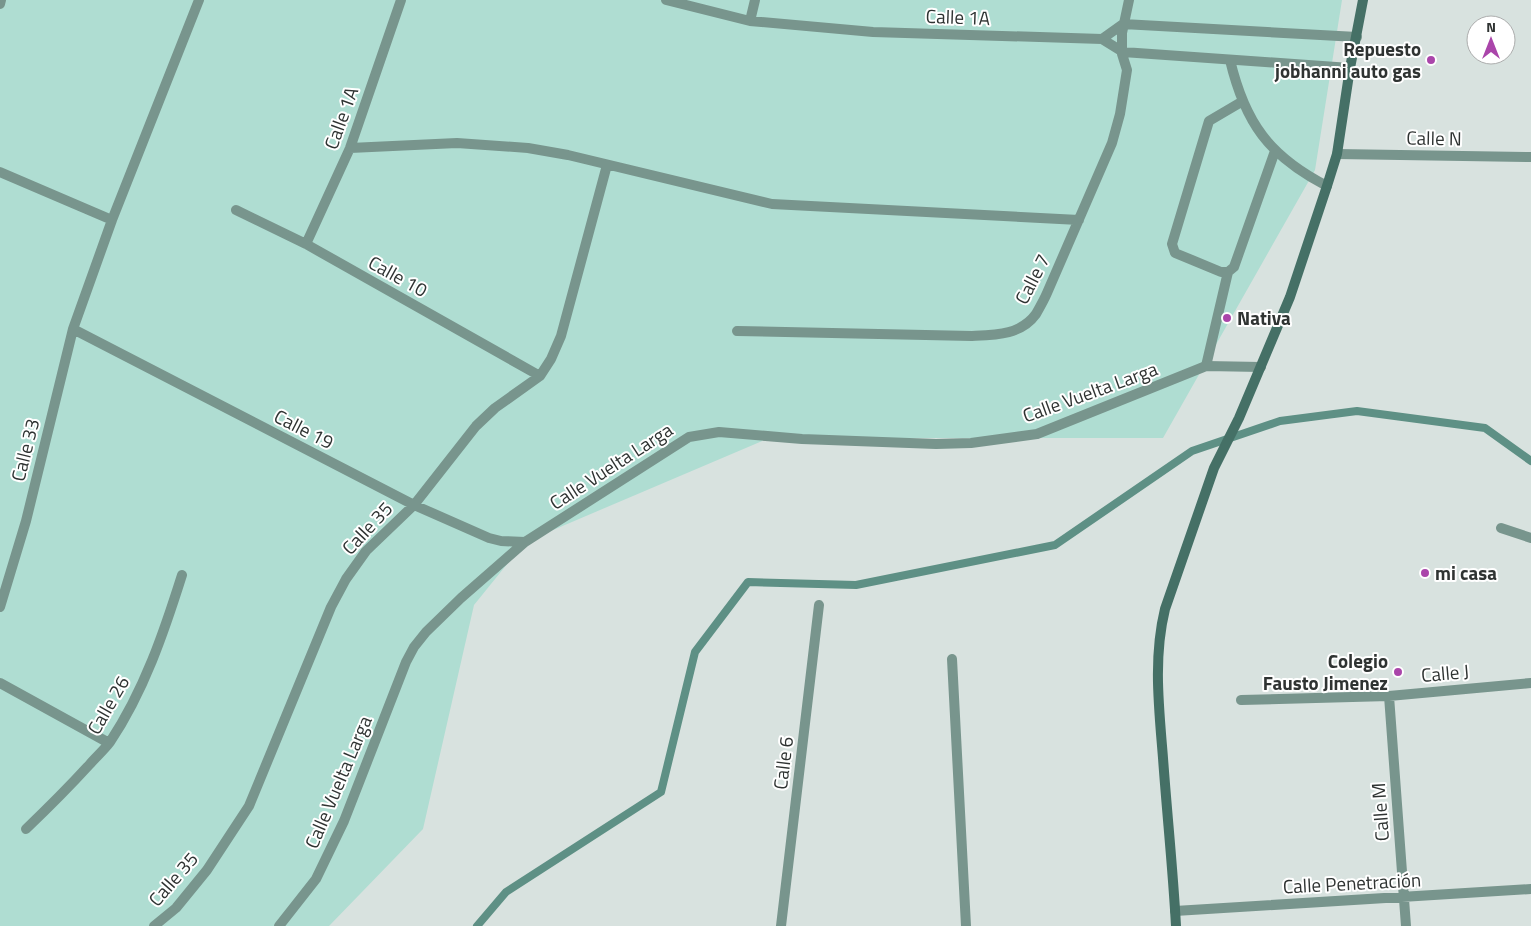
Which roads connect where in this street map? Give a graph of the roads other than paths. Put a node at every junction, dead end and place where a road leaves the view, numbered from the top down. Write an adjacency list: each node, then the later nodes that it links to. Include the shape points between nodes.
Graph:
1 (1, 0): 8 (street)
2 (199, 0): 25 (street, Calle 33)
3 (401, 0): 17 (street, Calle 1A)
4 (666, 0): 9 (street, Calle 1A)
5 (755, 0): 9 (street)
6 (1129, 0): 10 (street, Calle 7)
7 (1363, 0): 11 (street)
8 (0, 4)
9 (750, 21): 12 (street, Calle 1A, via 872,32)
10 (1123, 24): 11 (street); 12 (street); 13 (street, Calle 7)
11 (1357, 37): 15 (street)
12 (1102, 39): 13 (street)
13 (1123, 52): 14 (street); 26 (street, Calle 7, via 1127,70 1120,114 1112,143)
14 (1230, 60): 15 (street); 16 (street)
15 (1350, 68): 19 (street)
16 (1243, 101): 18 (street, via 1262,135); 28 (street, via 1209,121 1172,244 1175,253)
17 (350, 148): 21 (street, via 466,144 528,148); 27 (street, Calle 1A)
18 (1275, 150): 23 (street, via 1302,173); 28 (street, via 1234,268)
19 (1337, 154): 20 (street, Calle N); 23 (street)
20 (1531, 157)
21 (607, 165): 26 (street, via 772,204); 33 (street, Calle 35, via 561,336)
22 (0, 172): 25 (street)
23 (1327, 186): 32 (street, via 1290,297)
24 (236, 210): 27 (street, Calle 10)
25 (112, 220): 29 (street, Calle 33)
26 (1080, 220): 30 (street, Calle 7, via 1035,315 1005,334)
27 (306, 244): 33 (street, Calle 10)
28 (1228, 272): 31 (street)
29 (73, 329): 34 (street, Calle 19); 40 (street, Calle 33, via 26,521)
30 (736, 331)
31 (1206, 366): 32 (street, Calle Vuelta Larga); 37 (street, Calle Vuelta Larga, via 1037,434 936,444 719,432 689,437)
32 (1261, 367): 50 (street, via 1214,468 1159,633 1159,708)
33 (540, 376): 34 (street, Calle 35, via 476,426)
34 (414, 505): 37 (street, Calle 19, via 489,538); 51 (street, Calle 35, via 366,551 346,579 331,607 249,806 207,870 176,908)
35 (1501, 528): 36 (street)
36 (1531, 538)
37 (525, 542): 52 (street, Calle Vuelta Larga, via 461,598 414,647 344,821 316,879)
38 (182, 575): 46 (street, Calle 26, via 145,677)
39 (819, 605): 53 (street, Calle 6)
40 (0, 607)
41 (952, 659): 54 (street)
42 (0, 683): 46 (street)
43 (1531, 683): 44 (street, Calle J)
44 (1389, 696): 45 (street, Calle J); 49 (street, Calle M)
45 (1241, 700)
46 (109, 743): 47 (street, Calle 26)
47 (26, 829)
48 (1531, 889): 49 (street, Calle Penetración)
49 (1404, 898): 50 (street, Calle Penetración); 56 (street, Calle M)
50 (1175, 911): 55 (street)
51 (154, 926)
52 (279, 926)
53 (781, 926)
54 (966, 926)
55 (1176, 926)
56 (1406, 926)

